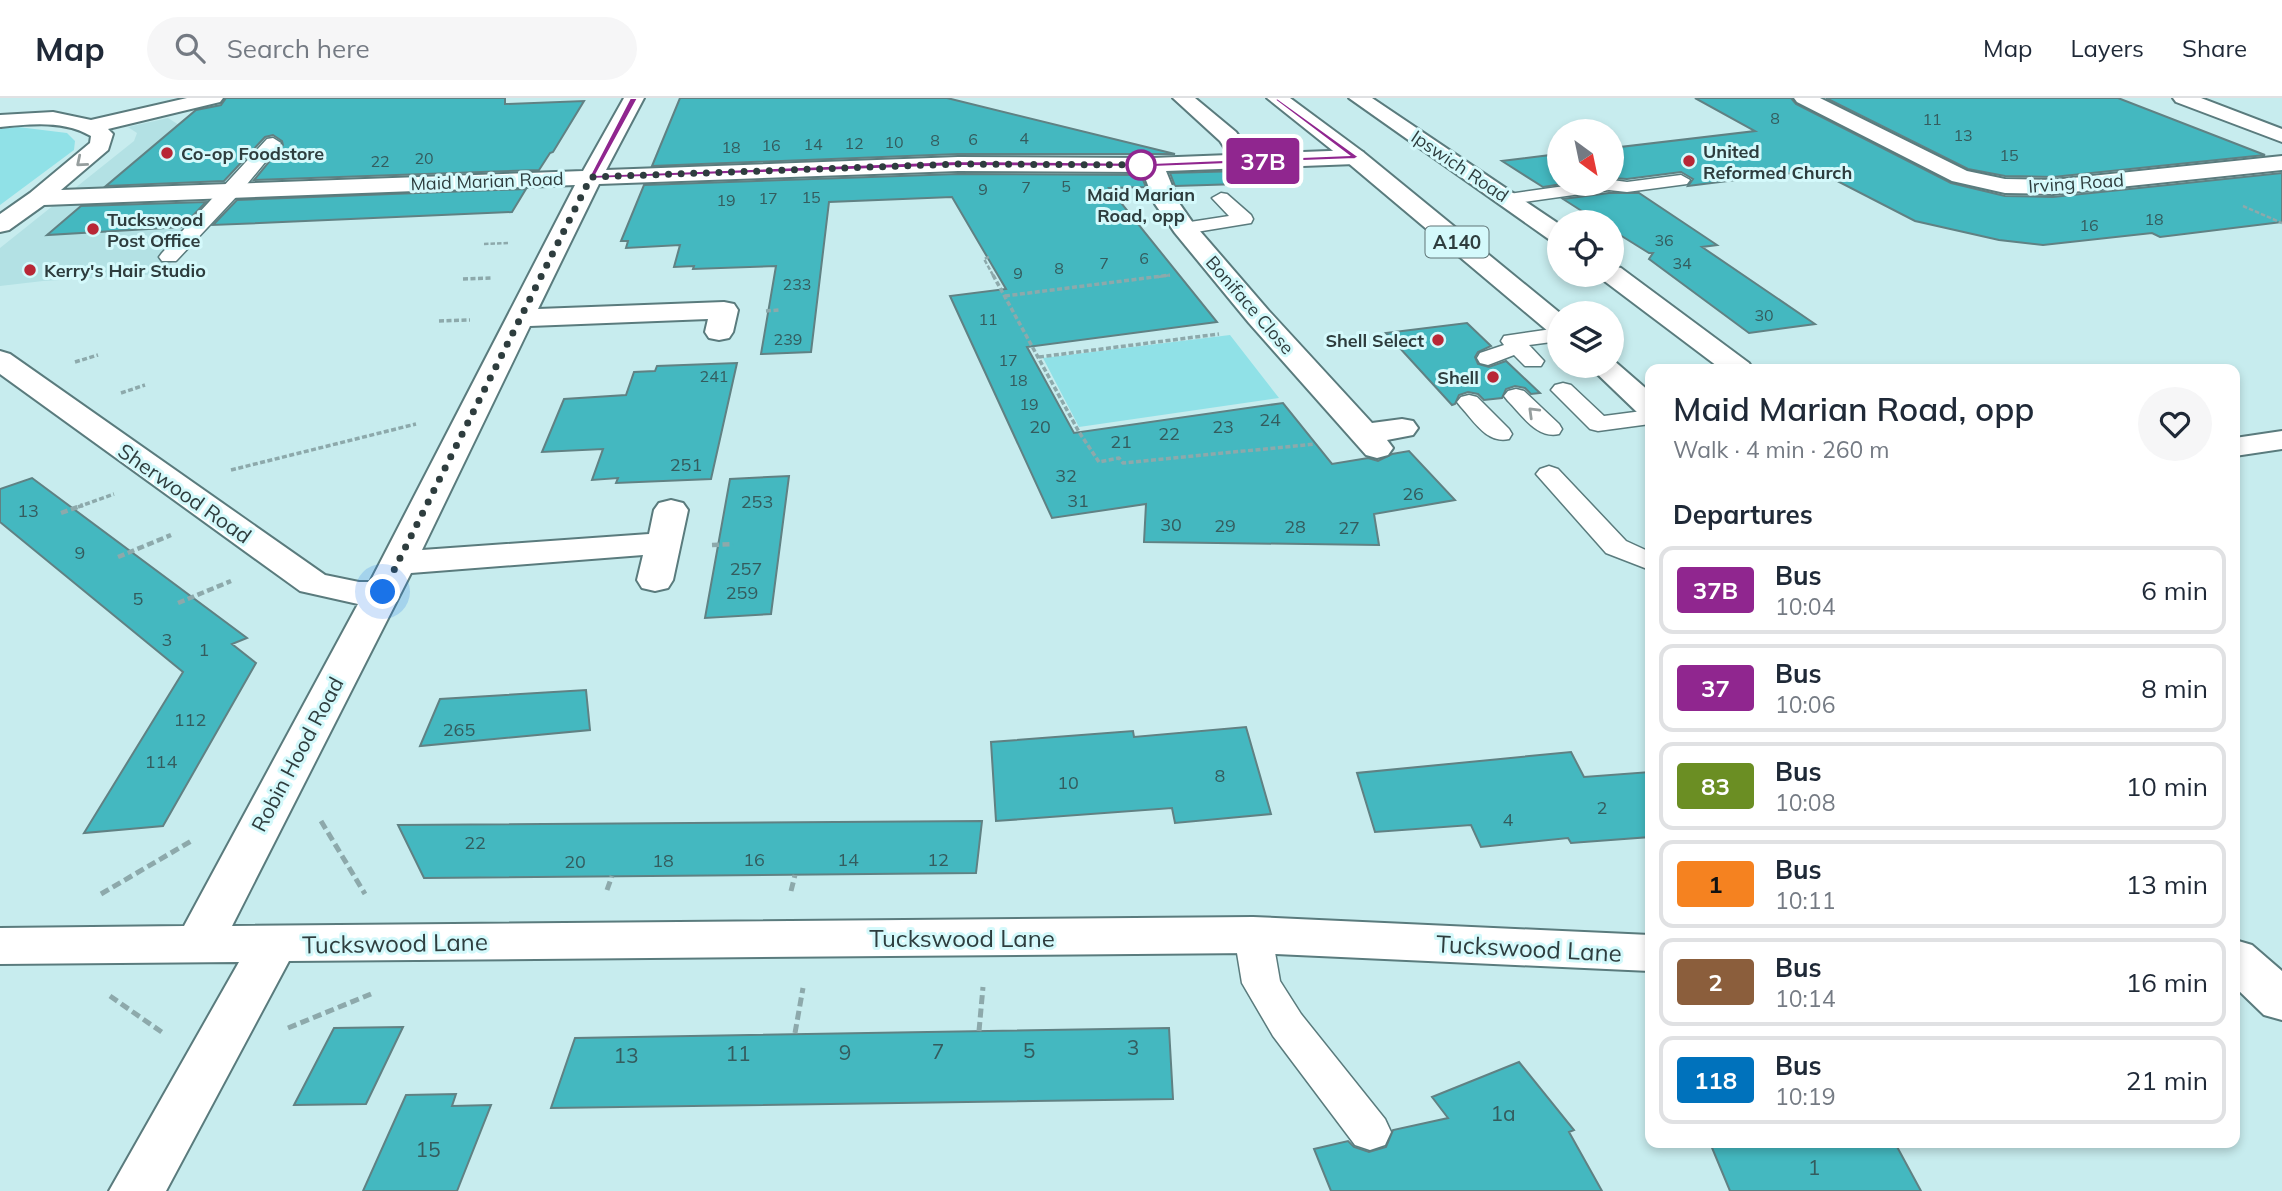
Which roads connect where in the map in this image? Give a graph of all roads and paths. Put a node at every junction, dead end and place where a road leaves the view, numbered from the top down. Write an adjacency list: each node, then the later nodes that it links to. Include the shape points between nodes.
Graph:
1 (212, 98): 9 (main road)
2 (634, 98): 16 (main road, Robin Hood Road)
3 (1183, 98): 13 (main road, via 1228,137)
4 (1277, 98): 12 (main road, A140)
5 (1359, 98): 21 (main road, Ipswich Road)
6 (1804, 98): 14 (main road, Irving Road, via 1960,176 2005,186 2053,187)
7 (2183, 98): 10 (main road)
8 (0, 121): 9 (main road, via 40,118)
9 (92, 126): 19 (main road, one-way to 19, via 102,134 100,145)
10 (2282, 136)
11 (273, 143): 18 (lane)
12 (1355, 157): 13 (main road, Maid Marian Road); 31 (main road, A140)
13 (1244, 162): 15 (main road, Maid Marian Road)
14 (2282, 163)
15 (1152, 165): 16 (main road, Maid Marian Road, via 958,164); 24 (main road, Boniface Close, via 1167,204)
16 (591, 177): 18 (main road, Maid Marian Road); 32 (main road, Robin Hood Road)
17 (1681, 180): 21 (lane)
18 (232, 191): 19 (main road, Maid Marian Road); 25 (lane)
19 (38, 198): 22 (main road)
20 (1221, 198): 24 (lane, via 1244,219)
21 (1509, 199): 23 (main road, Ipswich Road)
22 (0, 225)
23 (1547, 226)
24 (1184, 228): 46 (main road, Boniface Close, via 1370,441)
25 (169, 257)
26 (989, 257): 29 (path, via 984,259)
27 (1172, 275): 29 (path)
28 (1624, 283): 37 (main road)
29 (1004, 296): 36 (path)
30 (724, 310): 32 (main road)
31 (1547, 316)
32 (522, 318): 43 (main road, Robin Hood Road)
33 (1223, 334): 36 (path)
34 (1547, 338): 35 (lane)
35 (1511, 348)
36 (1039, 357): 51 (path, via 1099,462)
37 (1732, 364)
38 (9, 375): 54 (main road, Sherwood Road)
39 (1617, 378): 42 (main road)
40 (1528, 395): 44 (lane, via 1598,424); 45 (lane); 47 (lane, one-way to 40); 48 (lane)
41 (1469, 402): 49 (lane)
42 (1645, 403)
43 (476, 409): 54 (path); 56 (main road, Robin Hood Road)
44 (1645, 418)
45 (1574, 426)
46 (1402, 428)
47 (1550, 429)
48 (1525, 432)
49 (1500, 434)
50 (2282, 440): 52 (main road)
51 (1316, 444)
52 (2240, 446)
53 (1549, 474): 55 (lane, via 1616,547)
54 (172, 485): 56 (main road, Sherwood Road, via 313,583 359,593)
55 (1645, 560)
56 (390, 577): 57 (main road, via 668,526); 60 (main road, Robin Hood Road)
57 (655, 580)
58 (1253, 935): 59 (main road, Tuckswood Lane); 62 (main road, Tuckswood Lane); 65 (lane, via 1261,983 1287,1025)
59 (274, 944): 60 (main road, Tuckswood Lane); 66 (main road, Tuckswood Lane)
60 (198, 945): 61 (main road, Tuckswood Lane)
61 (0, 946)
62 (1645, 953)
63 (2240, 963): 64 (main road)
64 (2282, 1001)
65 (1370, 1132)
66 (137, 1191)

